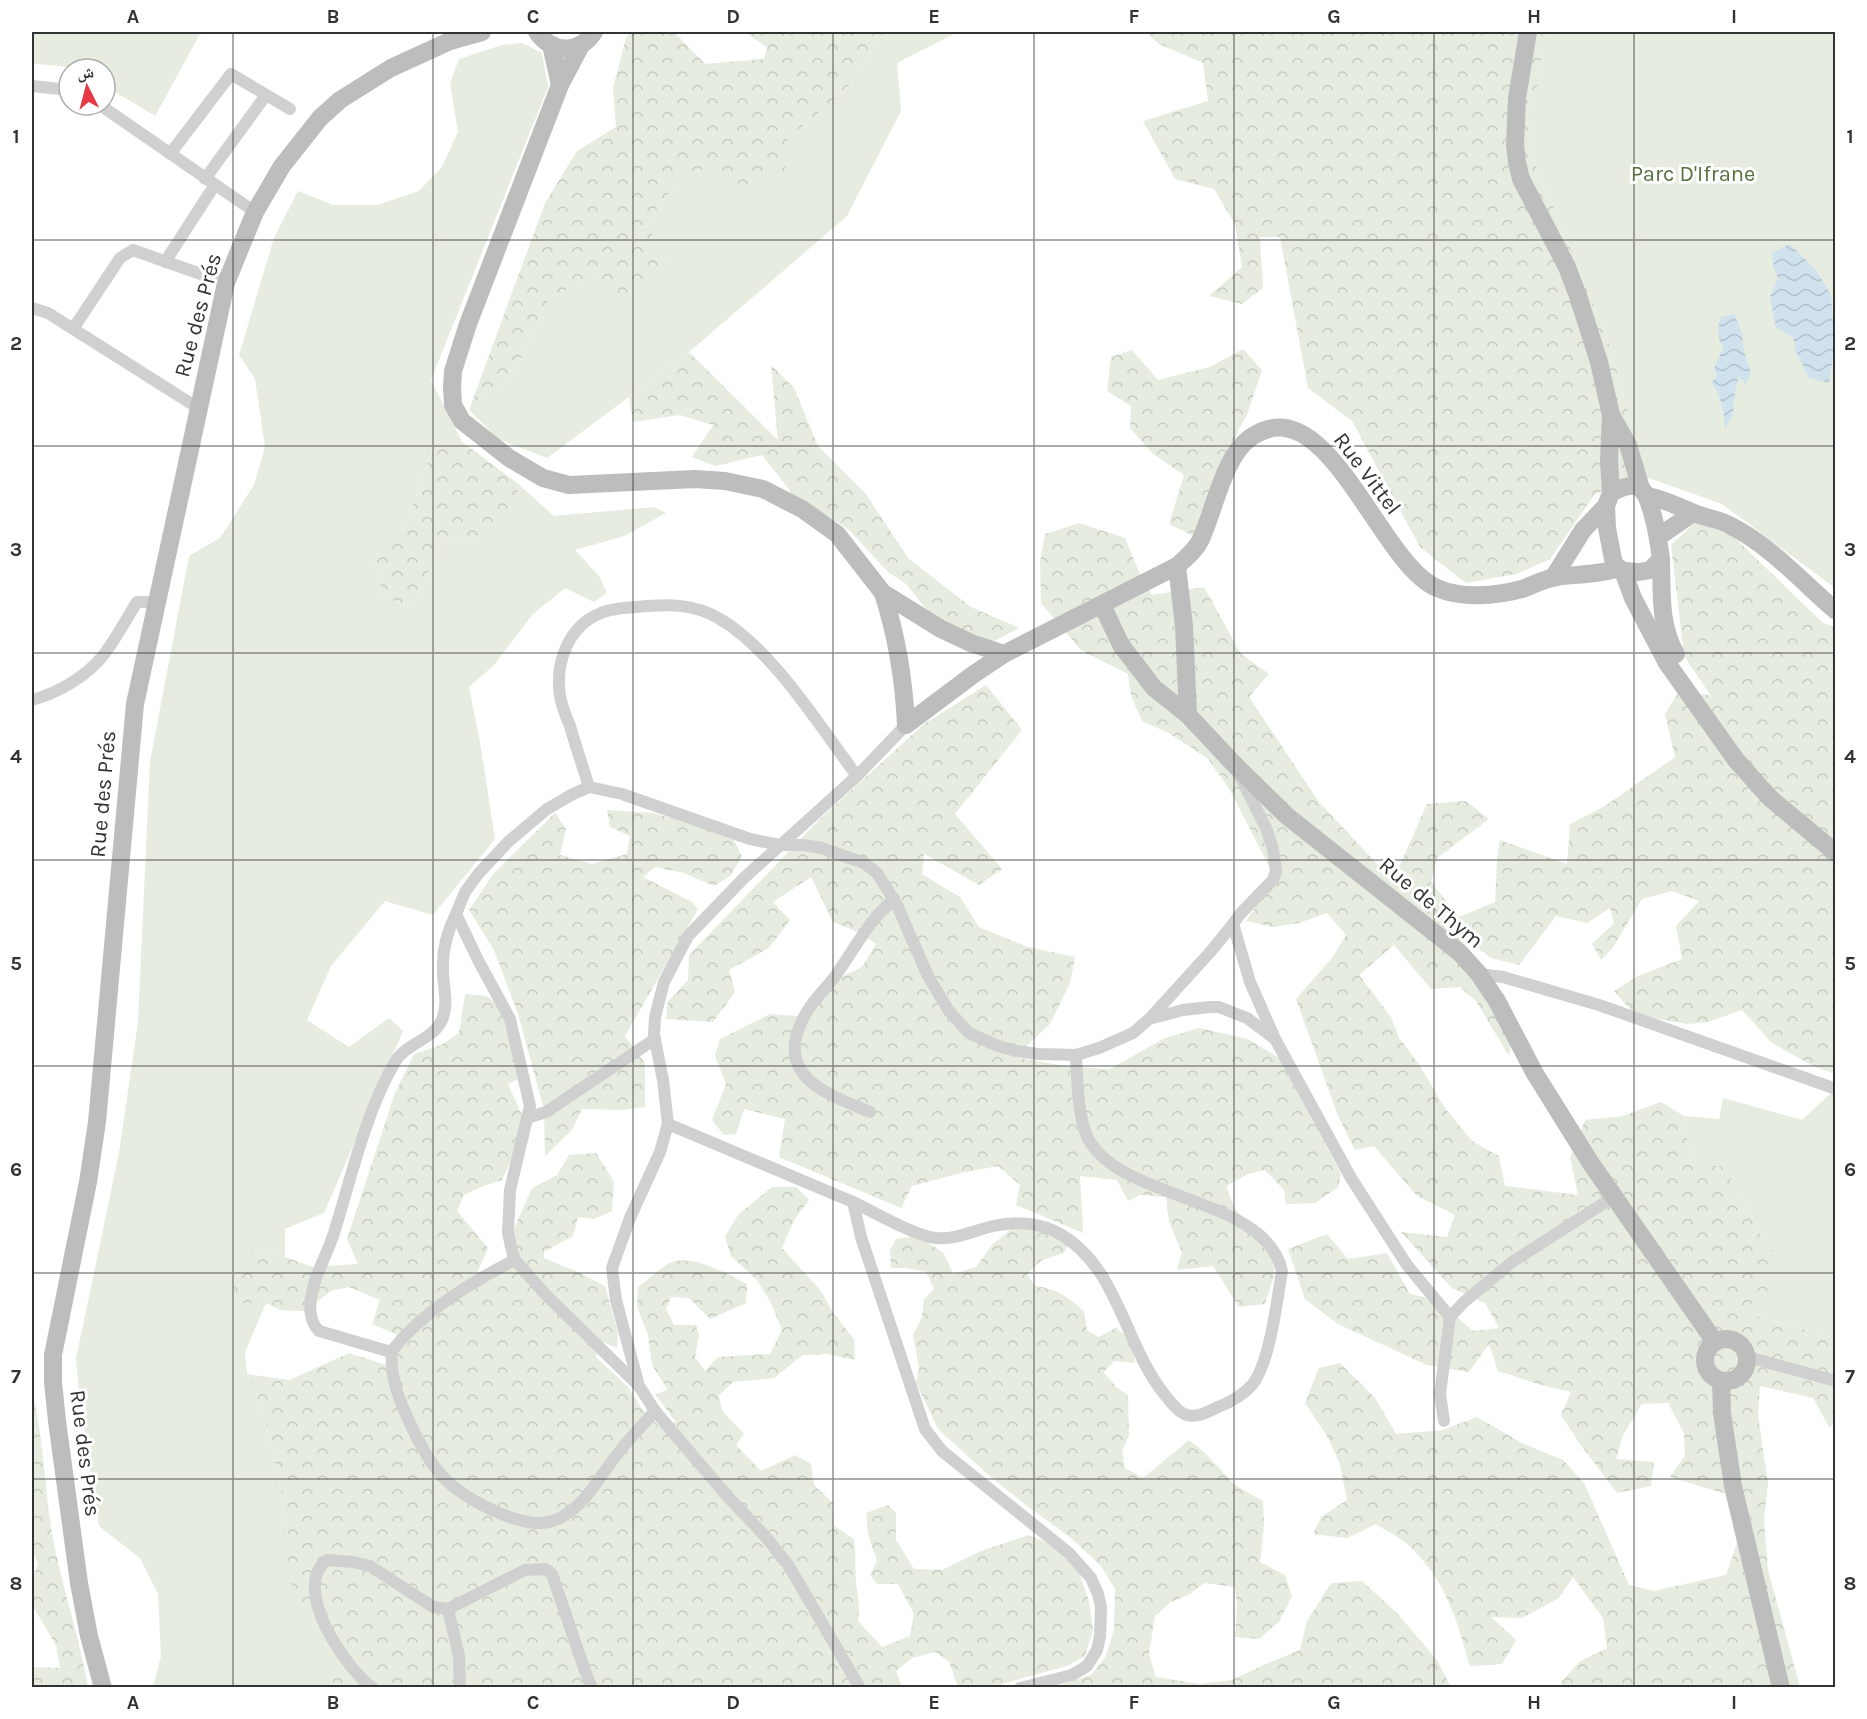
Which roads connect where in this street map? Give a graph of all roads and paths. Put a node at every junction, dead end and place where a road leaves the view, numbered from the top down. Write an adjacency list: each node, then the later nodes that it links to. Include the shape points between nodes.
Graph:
1 (482, 32): 15 (street, Rue des Prés, via 450,41 391,68 340,100 320,118 282,166)
2 (537, 32): 5 (street)
3 (594, 32): 6 (street)
4 (1528, 32): 21 (street, via 1517,98 1517,162 1521,179 1578,296)
5 (551, 45): 6 (street, via 561,49); 7 (street)
6 (581, 45): 7 (street)
7 (560, 85): 30 (street, via 453,371 453,405 462,421 508,458 543,478 569,486 695,479 764,489 837,534)
8 (32, 86): 9 (street)
9 (57, 89)
10 (266, 95): 11 (street); 13 (street, via 235,75 228,75); 14 (street)
11 (290, 109)
12 (117, 117): 13 (street)
13 (170, 154): 14 (street)
14 (209, 182): 15 (street); 16 (street)
15 (255, 212): 17 (street, Rue des Prés)
16 (165, 262): 17 (street); 19 (street, via 133,250 127,252)
17 (226, 283): 20 (street, Rue des Prés)
18 (32, 308): 19 (street)
19 (73, 329): 20 (street)
20 (198, 408): 31 (street, Rue des Prés)
21 (1611, 415): 22 (street, via 1628,445); 23 (street)
22 (1645, 492): 23 (street, via 1624,487); 24 (street); 25 (street)
23 (1608, 500): 28 (street, via 1610,547); 29 (street, via 1583,530)
24 (1693, 513): 25 (street); 33 (street, via 1742,532)
25 (1659, 537): 26 (street)
26 (1661, 559): 28 (street, Rue Vittel, via 1650,570); 41 (street, via 1662,620 1668,640 1706,705 1757,771)
27 (1177, 566): 29 (street, Rue Vittel, via 1201,540 1220,485 1245,442 1263,430 1289,428 1306,435 1331,458 1408,566 1437,588 1479,596 1521,589); 32 (street, Rue Vittel); 36 (street)
28 (1621, 569): 29 (street, Rue Vittel); 43 (street, via 1667,663 1736,760 1770,798)
29 (1553, 578)
30 (883, 593): 34 (street, via 940,629); 37 (street, via 900,658)
31 (158, 602): 35 (street, via 137,602 92,668); 69 (street, Rue des Prés, via 135,704 97,1122 53,1355 57,1421 79,1583)
32 (1102, 605): 34 (street, Rue Vittel); 36 (street, Rue de Thym, via 1121,645 1142,673)
33 (1836, 611)
34 (1004, 654): 37 (street, Rue Vittel)
35 (32, 700)
36 (1188, 715): 38 (street, Rue de Thym)
37 (906, 725): 39 (street)
38 (1233, 763): 46 (street, via 1266,828 1276,871 1273,880); 47 (street, Rue de Thym, via 1287,816 1460,953)
39 (857, 776): 40 (street, via 758,649 720,619 681,604 662,604 602,612 570,636 561,660 560,698); 42 (street)
40 (590, 787): 42 (street, via 622,794 750,839); 45 (street, via 547,809 508,842 465,892)
41 (1836, 841)
42 (780, 845): 44 (street, via 821,848 864,863 877,873); 49 (street, via 688,936 664,982 655,1017)
43 (1836, 853)
44 (894, 899): 51 (street, via 937,994 969,1032 1016,1051); 53 (street, via 868,924 807,1011 794,1047 797,1066 810,1084)
45 (456, 914): 54 (street, via 510,1019 530,1106); 61 (street, via 444,944 445,1004 441,1022 404,1051 388,1076 366,1129 328,1253 313,1288 311,1316 319,1331)
46 (1233, 924): 48 (street); 50 (street, via 1250,982)
47 (1479, 974): 52 (street, Rue de Thym, via 1599,1005); 56 (street, via 1559,1113)
48 (1149, 1019): 50 (street, via 1183,1010 1219,1007 1247,1018); 51 (street, via 1133,1033)
49 (655, 1039): 54 (street, via 546,1112); 55 (street)
50 (1275, 1039): 59 (street, via 1370,1209 1407,1265)
51 (1076, 1055): 57 (street, via 1085,1134 1101,1157 1144,1182 1238,1222 1267,1242 1280,1262 1282,1271 1273,1322 1262,1362 1254,1383 1240,1396 1205,1413 1182,1413 1149,1373 1096,1268 1073,1242 1056,1232 1019,1223 937,1238)
52 (1836, 1089)
53 (870, 1112)
54 (527, 1118): 58 (street, via 510,1190 508,1232)
55 (668, 1124): 57 (street); 65 (street, via 612,1268 616,1300)
56 (1615, 1196): 59 (street, via 1512,1262); 60 (street)
57 (853, 1202): 74 (street, via 925,1429 942,1451 1069,1552 1091,1578 1098,1594 1100,1637 1088,1666 1072,1675)
58 (516, 1260): 61 (street, via 466,1286); 65 (street)
59 (1450, 1317): 67 (street, via 1440,1394)
60 (1715, 1342): 62 (street, via 1731,1339 1745,1349); 63 (street, via 1705,1363 1708,1371)
61 (392, 1352): 66 (street, via 397,1391 438,1471 482,1506 530,1523 552,1522 572,1509)
62 (1748, 1358): 63 (street, via 1744,1373); 64 (street)
63 (1721, 1381): 75 (street, via 1733,1486)
64 (1836, 1381)
65 (639, 1386): 66 (street)
66 (655, 1411): 73 (street, via 789,1566)
67 (1444, 1421)
68 (448, 1609): 70 (street, via 426,1603 370,1566 338,1560 322,1564 316,1575 318,1608 337,1648); 71 (street, via 459,1656); 72 (street, via 525,1570 549,1571)
69 (103, 1688)
70 (373, 1688)
71 (460, 1688)
72 (592, 1688)
73 (860, 1688)
74 (1020, 1688)
75 (1781, 1688)

